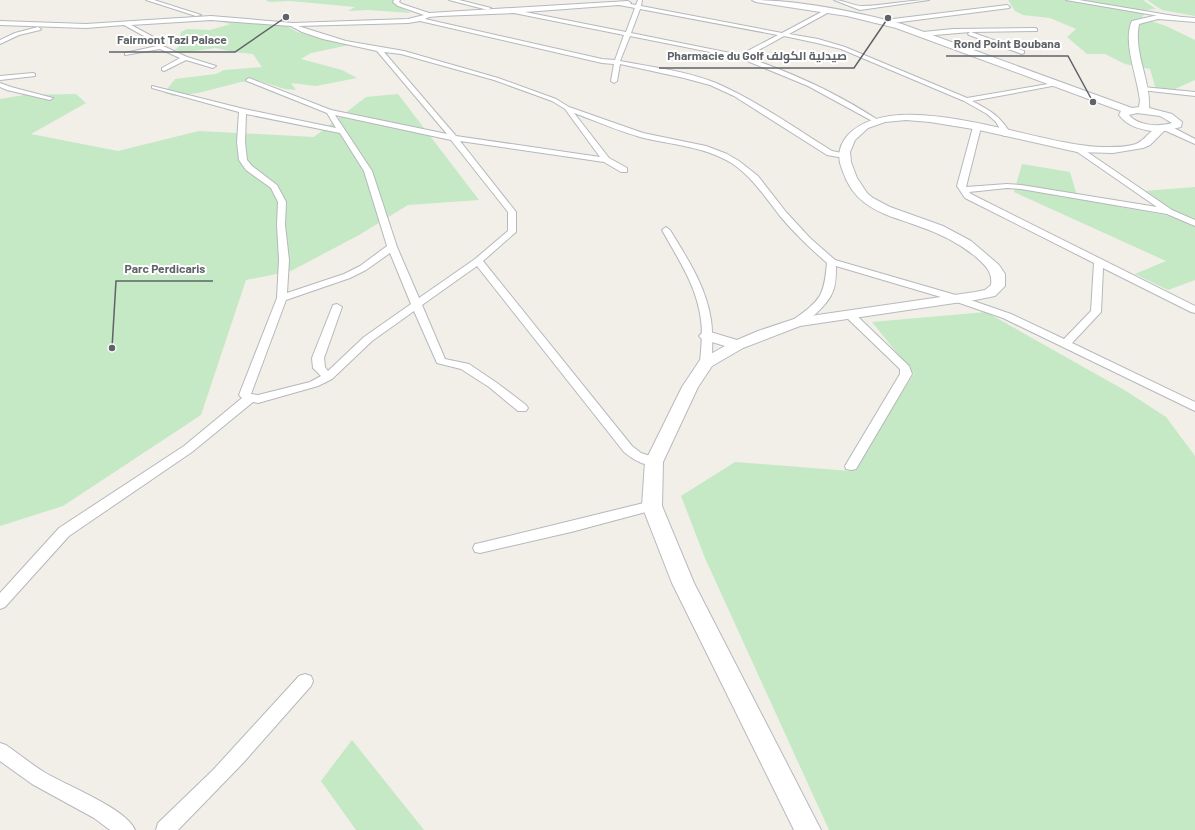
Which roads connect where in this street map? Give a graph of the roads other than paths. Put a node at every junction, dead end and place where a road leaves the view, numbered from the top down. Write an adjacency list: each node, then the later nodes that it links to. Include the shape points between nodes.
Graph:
1 (149, 0): 21 (street)
2 (397, 0): 18 (street, via 400,5)
3 (452, 0): 14 (street)
4 (592, 0): 11 (street)
5 (756, 0): 16 (street)
6 (837, 0): 7 (street, via 860,8)
7 (926, 0)
8 (1069, 0): 17 (street)
9 (548, 2): 12 (street)
10 (639, 3): 11 (street); 31 (street); 32 (street)
11 (613, 4): 15 (street)
12 (534, 7)
13 (1007, 7): 24 (street)
14 (501, 11): 15 (street); 18 (street)
15 (514, 11): 31 (street)
16 (827, 11): 24 (street); 32 (street)
17 (1143, 12): 19 (street); 20 (street)
18 (429, 15): 22 (street)
19 (1158, 17): 20 (street); 52 (street, via 1134,23 1132,29)
20 (1176, 17): 23 (street)
21 (211, 18): 26 (street); 27 (street)
22 (420, 20): 27 (street); 41 (street, via 602,61)
23 (1195, 20)
24 (885, 22): 33 (street)
25 (0, 23): 28 (street)
26 (126, 24): 28 (street); 35 (street, via 157,41)
27 (293, 25): 36 (street, via 323,37)
28 (56, 26): 34 (street, via 17,34)
29 (1035, 30): 30 (street)
30 (962, 31): 33 (street); 37 (street)
31 (626, 34): 39 (street); 41 (street)
32 (783, 34): 39 (street); 56 (street, via 842,48)
33 (923, 34): 48 (street)
34 (0, 42)
35 (161, 47): 38 (street); 40 (street)
36 (379, 50): 58 (street, via 402,52 496,80 554,100); 69 (street)
37 (1022, 52)
38 (127, 54)
39 (741, 57): 62 (street, via 813,85)
40 (185, 58): 42 (street); 43 (street)
41 (617, 62): 47 (street); 72 (street, via 712,84 830,153)
42 (213, 66)
43 (164, 69)
44 (33, 75): 45 (street)
45 (0, 78)
46 (249, 80): 60 (street)
47 (614, 81)
48 (1052, 84): 56 (street); 61 (street)
49 (0, 85): 55 (street)
50 (154, 87): 59 (street)
51 (1195, 87): 53 (street)
52 (1143, 89): 53 (street); 57 (street)
53 (1185, 92): 54 (street)
54 (1195, 94)
55 (50, 98)
56 (966, 100): 67 (street, via 999,121)
57 (1145, 106): 61 (street); 65 (street, via 1170,116 1177,122 1173,127)
58 (567, 108): 73 (street); 81 (street, via 640,135 703,148 736,163 755,178 782,214)
59 (244, 111): 66 (street); 83 (street, via 240,142 243,160 249,168 274,187 282,202)
60 (329, 112): 66 (street); 69 (street)
61 (1127, 112): 63 (street, via 1125,118)
62 (876, 121): 64 (street, via 910,117); 72 (street, via 859,129 847,144)
63 (1142, 125): 65 (street); 68 (street)
64 (977, 127): 67 (street); 75 (street, via 961,186)
65 (1164, 128): 68 (street); 70 (street)
66 (342, 132): 79 (street, via 368,171)
67 (1007, 134): 71 (street)
68 (1151, 137): 71 (street, via 1147,143 1121,150)
69 (454, 138): 73 (street); 80 (street, via 512,212 512,232)
70 (1195, 142)
71 (1077, 149): 76 (street)
72 (844, 156): 84 (street, via 848,170 863,196 888,210 960,238 994,266 1000,279 998,286 990,293)
73 (606, 160): 74 (street)
74 (624, 170)
75 (963, 190): 76 (street, via 1021,187); 82 (street, via 973,200)
76 (1169, 212): 77 (street)
77 (1195, 223)
78 (666, 230): 90 (street, via 690,271 699,293 706,318)
79 (392, 247): 83 (street, via 347,276); 85 (street)
80 (478, 261): 85 (street); 98 (street, via 628,449)
81 (832, 262): 84 (street); 89 (street, via 828,290 824,298)
82 (1099, 263): 87 (street); 91 (street, via 1096,312)
83 (282, 298): 95 (street, via 245,395)
84 (955, 298): 88 (street); 91 (street, via 1007,316)
85 (417, 305): 94 (street, via 368,339); 97 (street, via 441,360 466,366)
86 (337, 307): 94 (street, via 318,358 319,368)
87 (1195, 310)
88 (850, 315): 89 (street); 99 (street, via 905,368 906,374)
89 (797, 322): 92 (street)
90 (707, 336): 92 (street); 93 (street)
91 (1066, 343): 96 (street)
92 (738, 345): 93 (street)
93 (706, 363): 98 (street, via 690,387)
94 (328, 377): 95 (street, via 314,384 274,395)
95 (250, 398): 102 (street, via 188,448 64,532)
96 (1195, 407)
97 (522, 408)
98 (654, 462): 100 (street)
99 (851, 466)
100 (652, 506): 101 (street); 107 (street, via 683,583)
101 (480, 548)
102 (0, 603)
103 (305, 681): 106 (street, via 211,786)
104 (0, 751): 105 (street, via 38,778 102,812)
105 (126, 830)
106 (165, 830)
107 (808, 830)

